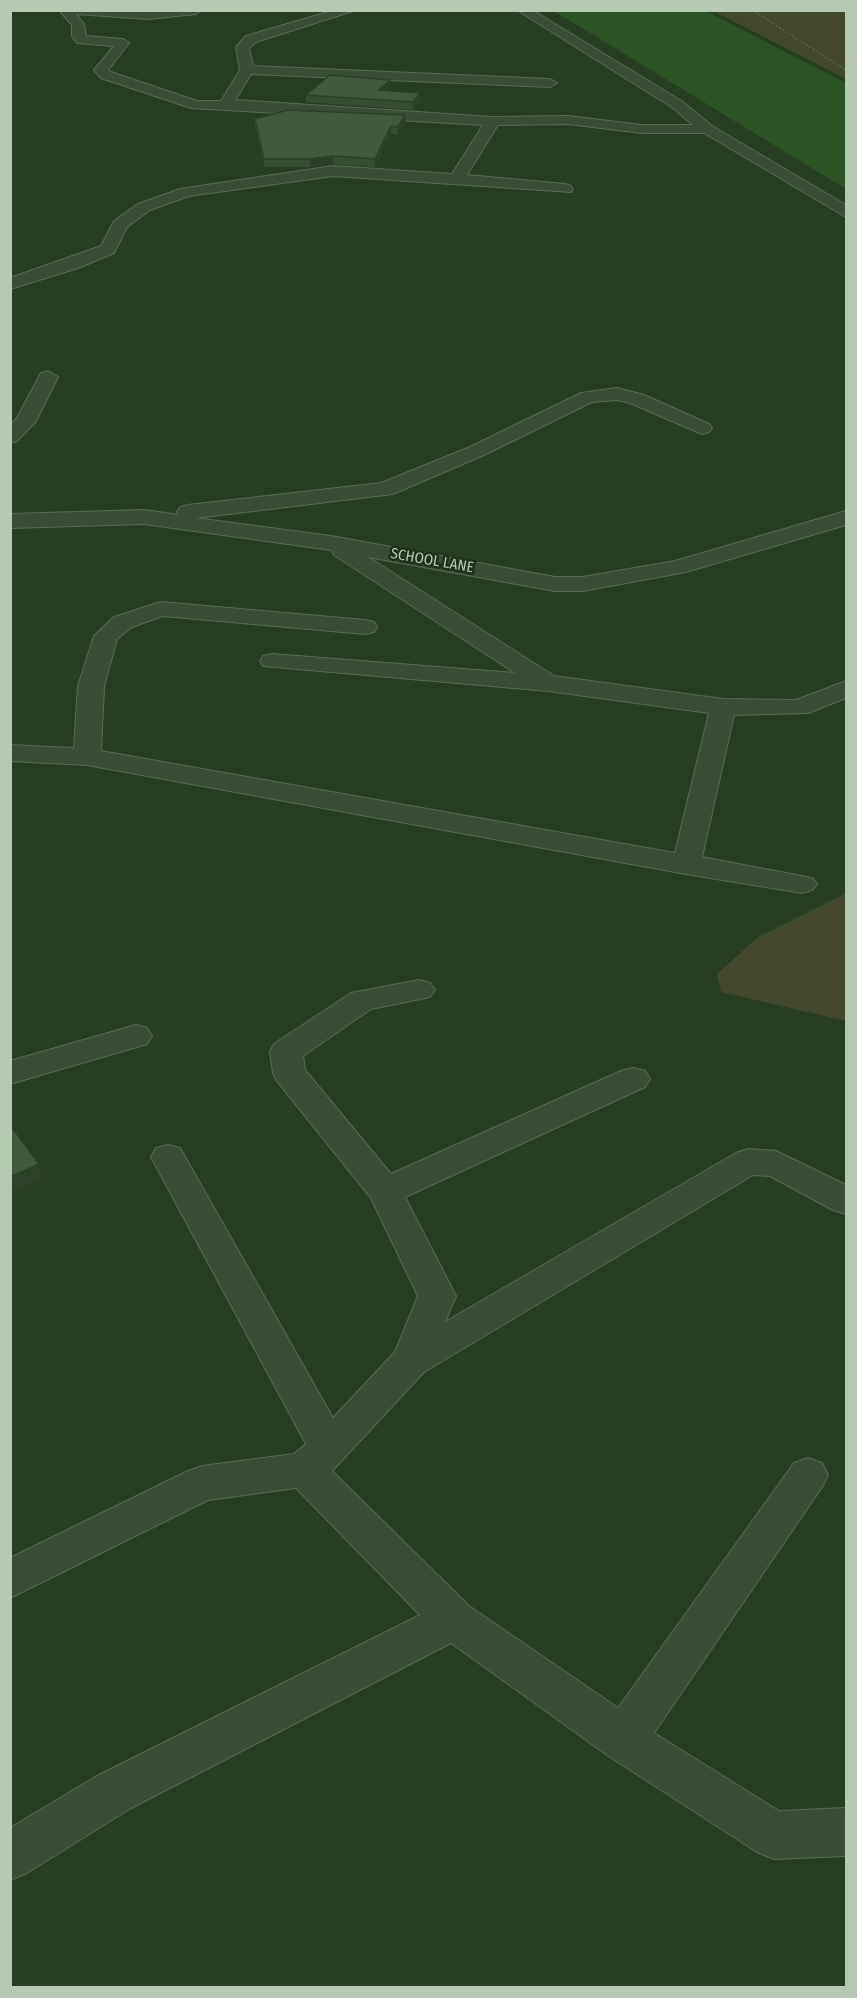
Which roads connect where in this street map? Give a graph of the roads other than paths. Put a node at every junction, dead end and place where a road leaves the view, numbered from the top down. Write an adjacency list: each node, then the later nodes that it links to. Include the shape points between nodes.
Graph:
1 (67, 10): 2 (street, via 148,15); 7 (street, via 78,24 82,40 123,43 101,70 105,75 196,105)
2 (196, 10)
3 (350, 10): 5 (street, via 251,39 242,47)
4 (523, 10): 9 (street, via 678,105)
5 (247, 70): 6 (street); 7 (street)
6 (550, 83)
7 (226, 104): 8 (street)
8 (494, 121): 9 (street, via 568,120 642,129); 10 (street)
9 (707, 129): 12 (street)
10 (457, 179): 11 (street); 13 (street, via 333,171 186,192 144,207 120,224 108,249)
11 (565, 189)
12 (846, 212)
13 (10, 284)
14 (48, 377): 16 (street, via 26,420)
15 (702, 429): 17 (street, via 637,399 617,394 588,397 477,451 385,489)
16 (10, 437)
17 (144, 517): 19 (street, SCHOOL LANE); 20 (street, SCHOOL LANE)
18 (846, 518): 20 (street, SCHOOL LANE, via 678,567 583,584 555,584)
19 (10, 520)
20 (331, 543): 23 (street)
21 (365, 627): 27 (street, via 162,609 123,622 106,636 92,686)
22 (272, 661): 23 (street)
23 (548, 684): 25 (street)
24 (846, 689): 25 (street, via 799,708)
25 (723, 707): 28 (street)
26 (10, 753): 27 (street)
27 (87, 757): 28 (street)
28 (686, 865): 29 (street)
29 (802, 884)
30 (419, 990): 35 (street, via 362,999 286,1052 289,1073)
31 (136, 1036): 32 (street)
32 (10, 1073)
33 (633, 1079): 35 (street)
34 (168, 1157): 38 (street)
35 (385, 1191): 37 (street, via 437,1296)
36 (846, 1202): 37 (street, via 776,1164 748,1162)
37 (410, 1361): 38 (street)
38 (317, 1460): 40 (street, via 202,1483); 41 (street)
39 (808, 1475): 42 (street)
40 (10, 1579)
41 (454, 1620): 42 (street); 44 (street, via 114,1791)
42 (623, 1739): 43 (street, via 774,1835)
43 (846, 1832)
44 (10, 1856)

